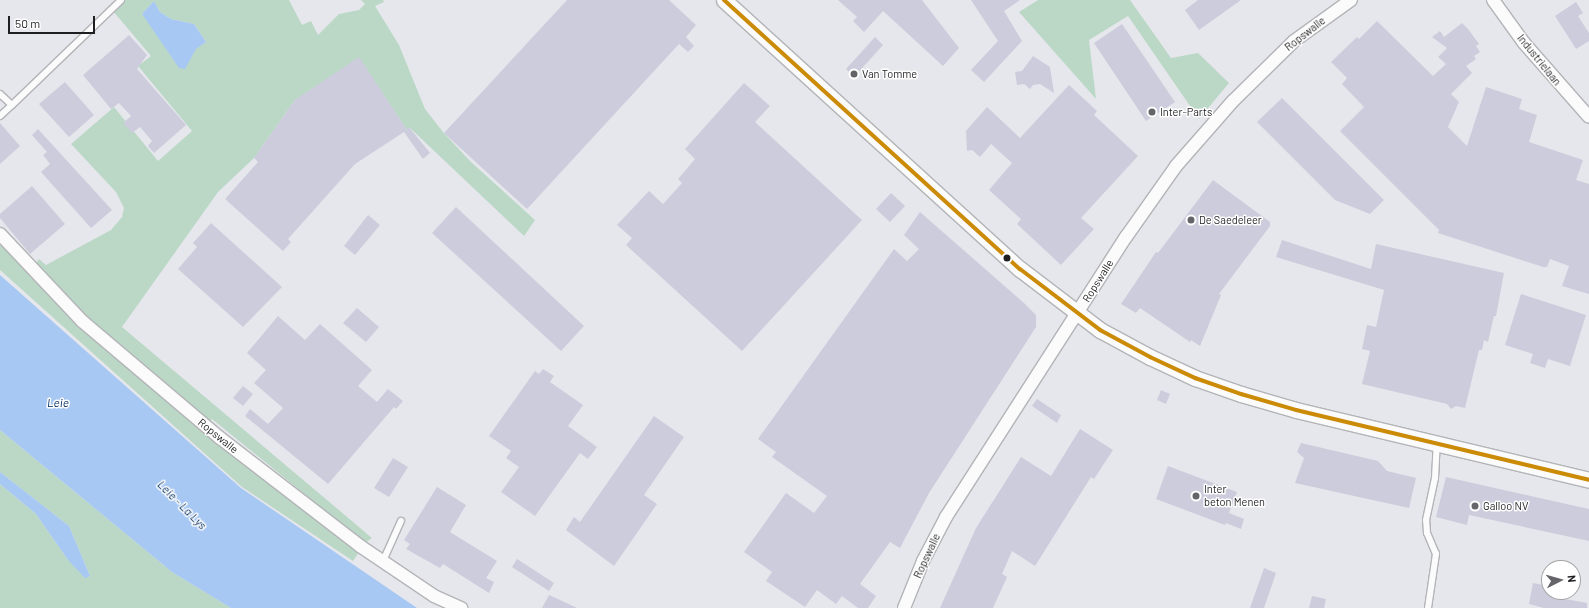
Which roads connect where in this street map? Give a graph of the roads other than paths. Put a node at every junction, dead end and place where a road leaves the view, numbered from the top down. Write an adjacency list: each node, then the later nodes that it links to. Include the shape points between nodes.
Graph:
1 (121, 0): 6 (lane)
2 (724, 0): 10 (street, via 1020,270)
3 (1351, 0): 10 (street, Ropswalle, via 1294,41 1222,112 1176,166 1126,237)
4 (1493, 0): 8 (street, Industrielaan, via 1524,43)
5 (0, 94): 6 (lane)
6 (12, 105): 7 (lane)
7 (0, 116)
8 (1589, 117)
9 (0, 234): 14 (street, Ropswalle, via 82,321 220,438)
10 (1078, 313): 11 (street, via 1106,333 1195,378 1296,410); 16 (street, Ropswalle, via 946,517 923,562)
11 (1437, 442): 12 (street); 17 (lane, via 1435,478 1426,520 1436,554)
12 (1589, 480)
13 (402, 521): 14 (lane)
14 (383, 561): 15 (street, Ropswalle, via 434,596)
15 (461, 608)
16 (904, 608)
17 (1428, 608)

